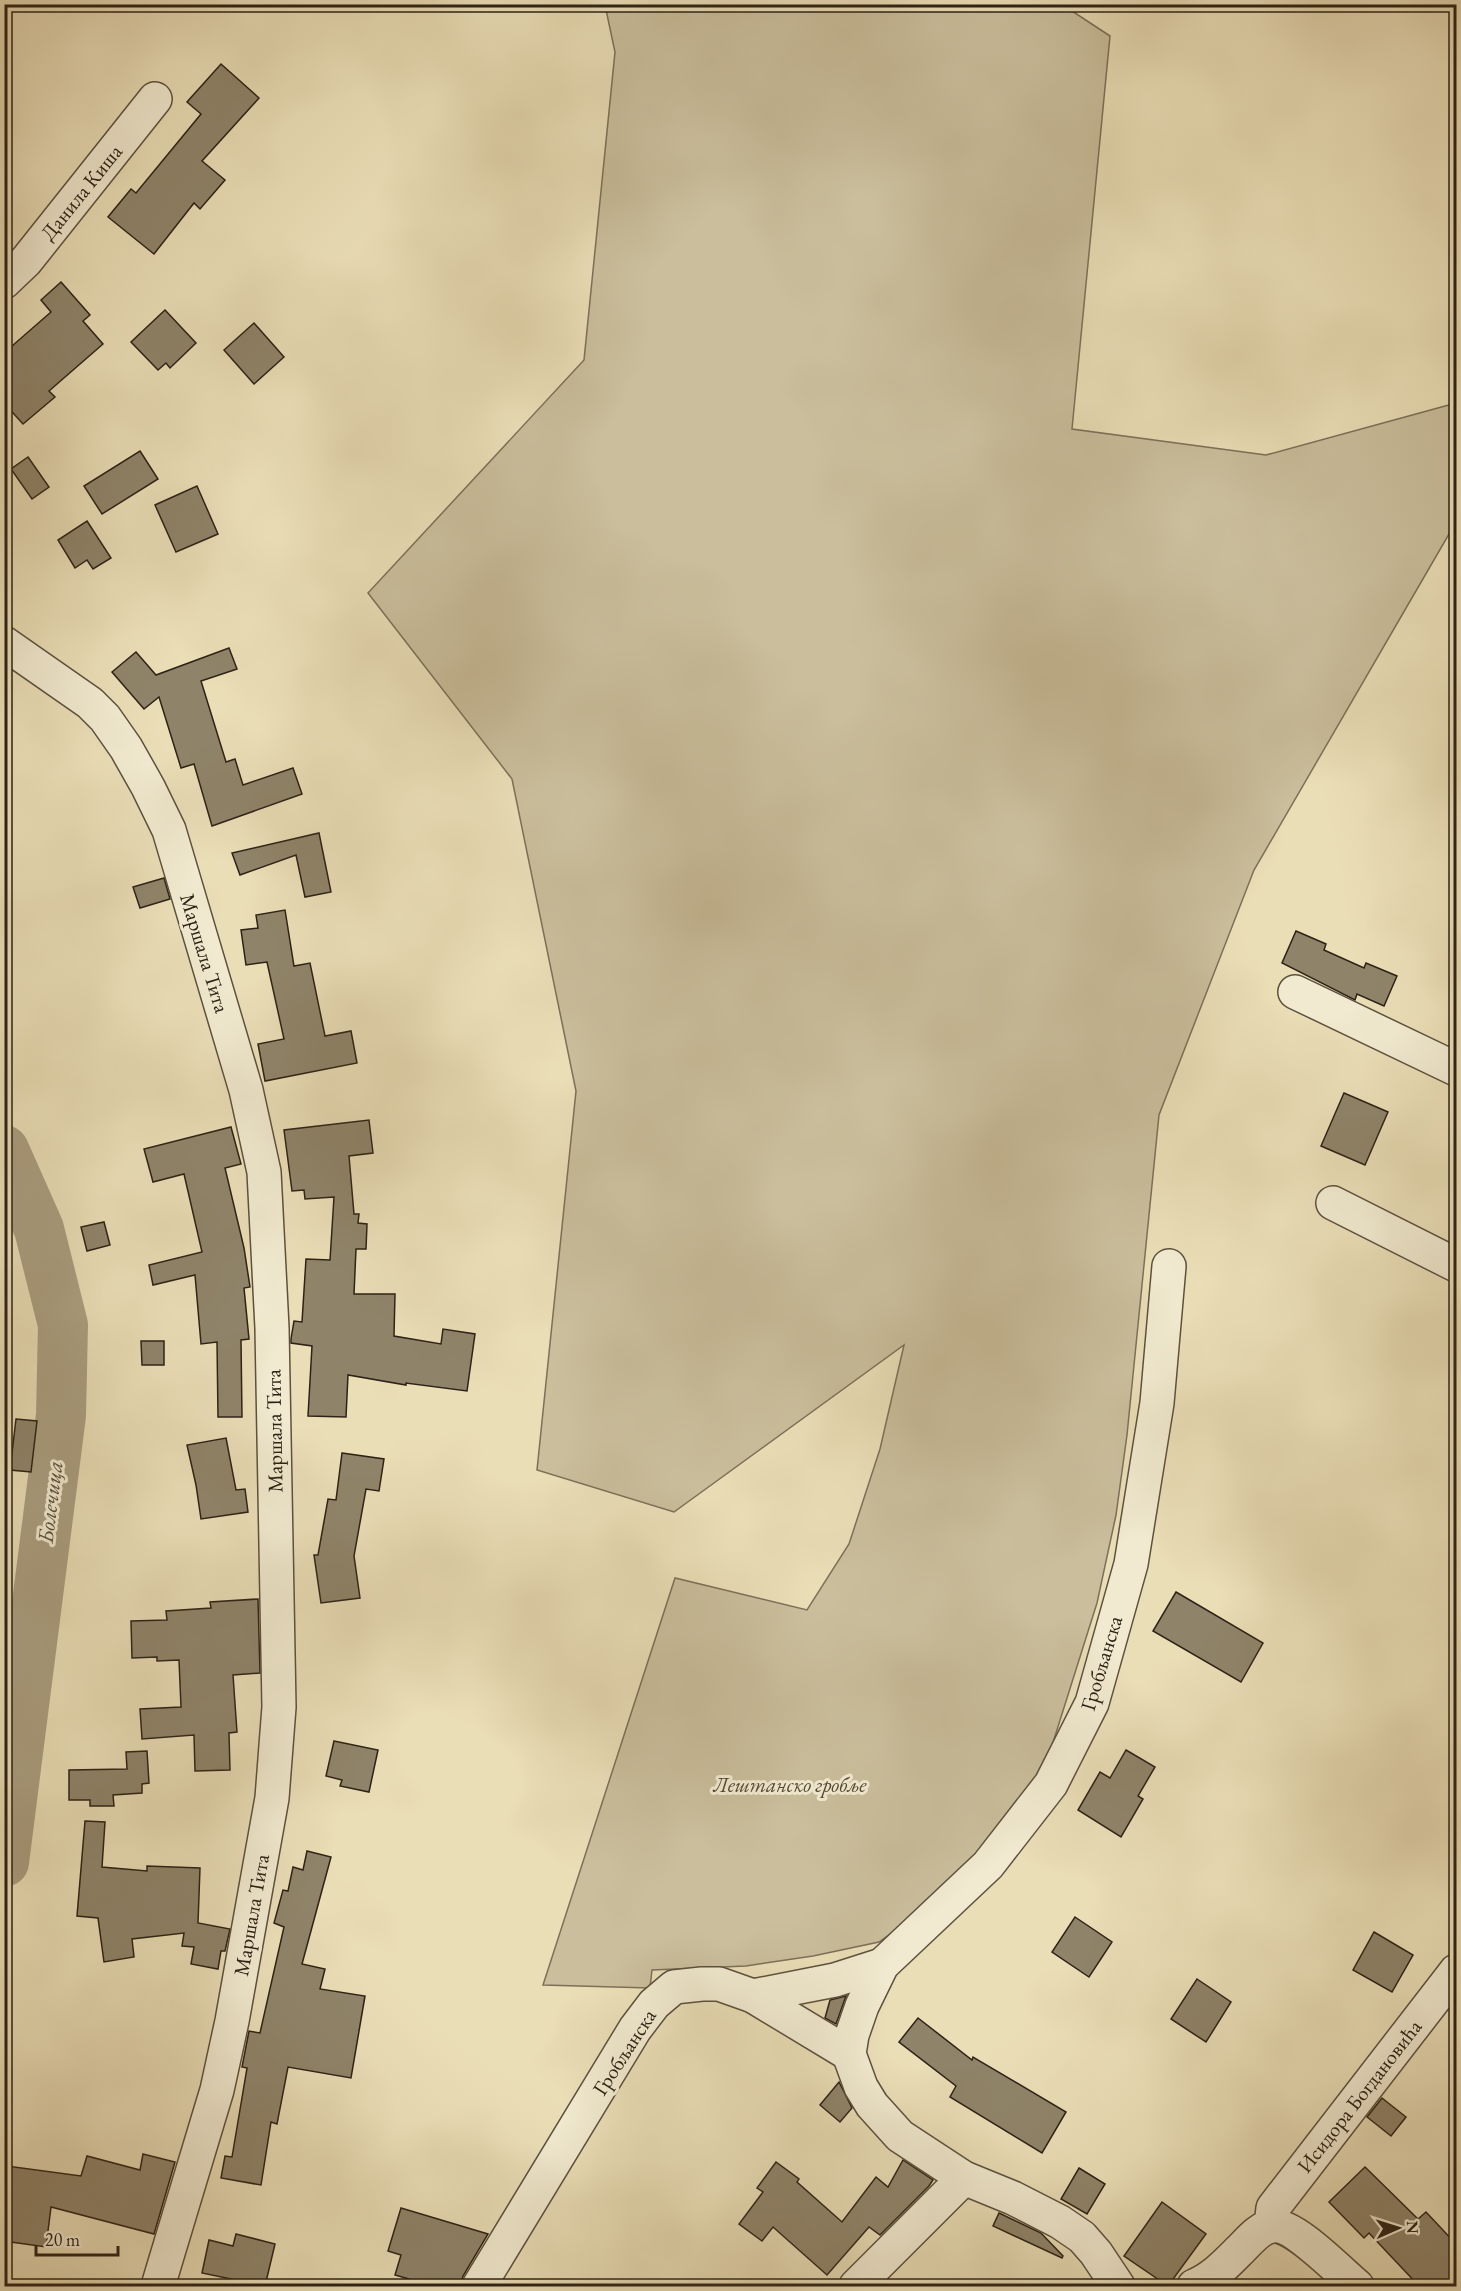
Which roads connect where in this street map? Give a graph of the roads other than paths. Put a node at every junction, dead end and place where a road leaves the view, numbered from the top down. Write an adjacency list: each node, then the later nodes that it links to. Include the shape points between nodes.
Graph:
1 (155, 99): 2 (street, Данила Киша, via 26,261)
2 (4, 282)
3 (4, 644): 15 (street, Маршала Тита, via 90,703 119,738 148,787 176,853 246,1090 264,1172 272,1340 277,1743 270,1809 217,2091)
4 (1295, 992): 5 (street)
5 (1456, 1069)
6 (1333, 1203): 7 (street)
7 (1456, 1265)
8 (1169, 1266): 9 (street, Гробљанска, via 1157,1403 1131,1564 1092,1703 1051,1784 988,1865)
9 (882, 1965): 11 (street, via 835,1980); 12 (street, Гробљанска, via 862,2006)
10 (1456, 1971): 14 (street, Исидора Богдановића, via 1273,2208)
11 (753, 1996): 12 (street, Гробљанска); 16 (street, Гробљанска, via 719,1984 702,1984 674,1988 654,2004)
12 (849, 2054): 13 (street, via 872,2105 900,2136)
13 (964, 2178): 17 (street); 18 (street, via 1013,2198 1082,2237)
14 (1271, 2226): 19 (street, via 1219,2271); 20 (street, via 1287,2227)
15 (158, 2286)
16 (479, 2286)
17 (856, 2286)
18 (1118, 2286)
19 (1194, 2286)
20 (1357, 2286)

